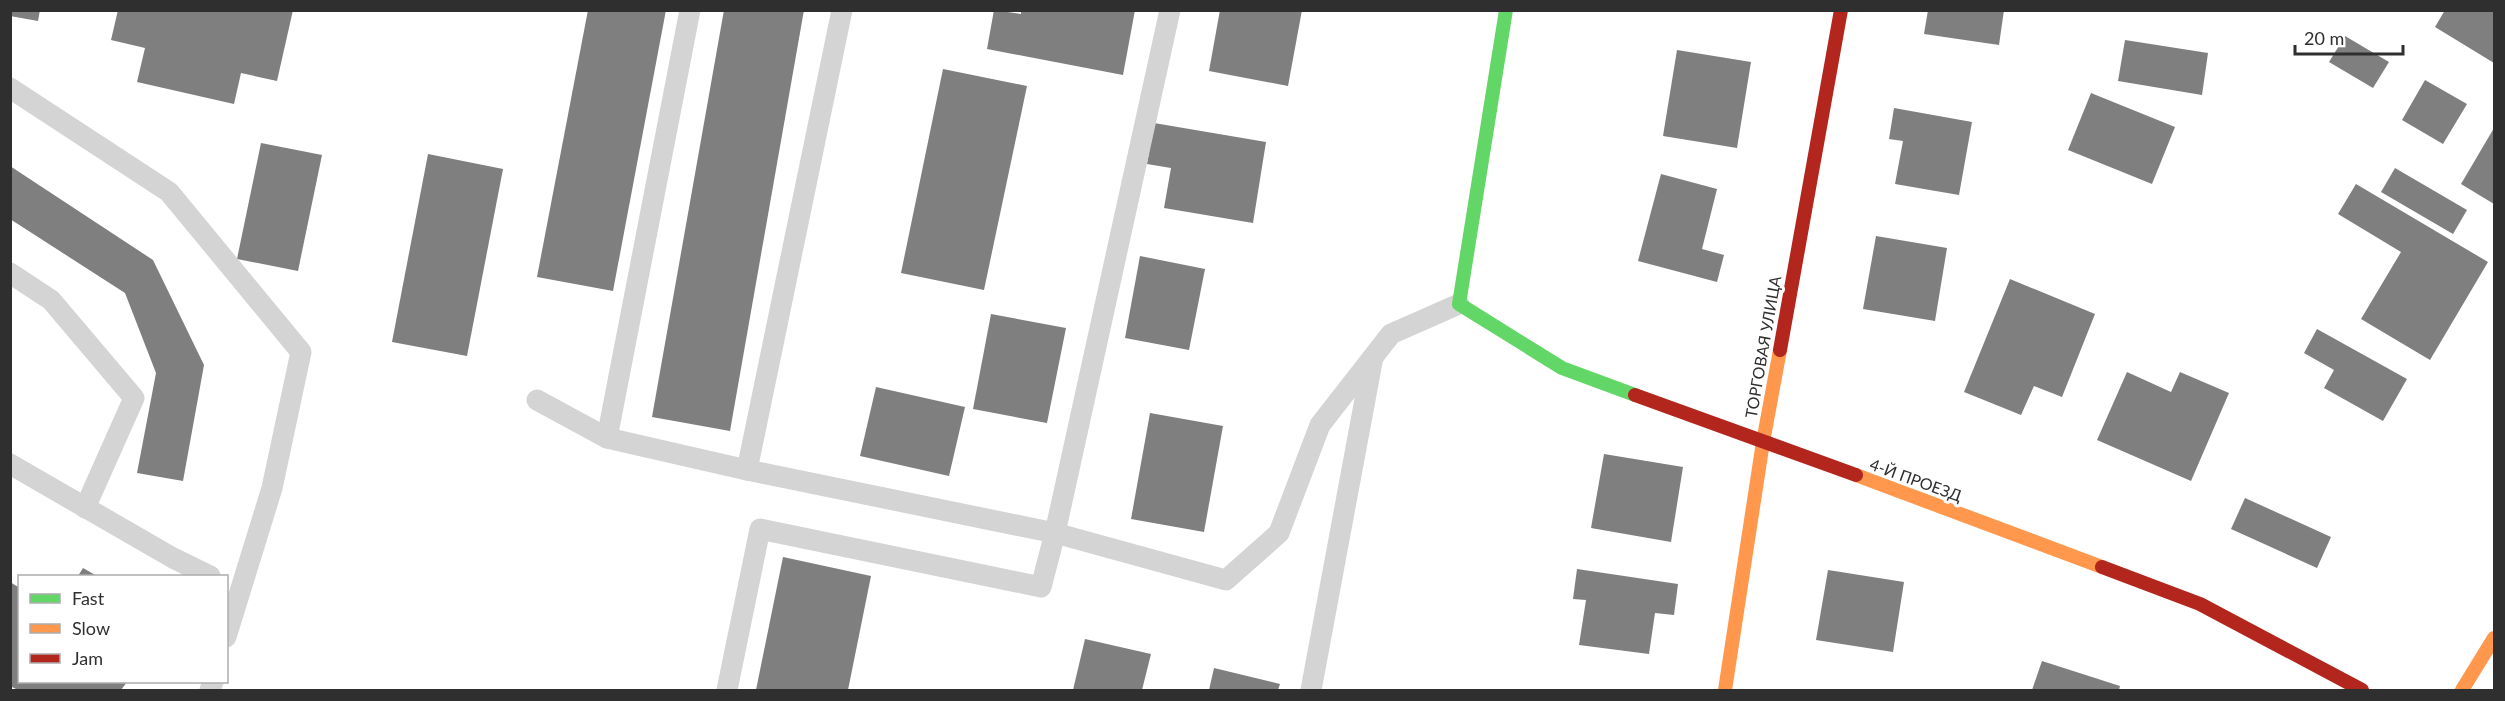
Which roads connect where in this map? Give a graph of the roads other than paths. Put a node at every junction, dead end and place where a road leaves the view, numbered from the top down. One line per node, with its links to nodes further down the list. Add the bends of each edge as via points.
1 (690, 10): 11 (lane)
2 (842, 10): 14 (lane)
3 (1170, 10): 16 (lane)
4 (1506, 10): 8 (street)
5 (1841, 10): 12 (street, ТОРГОВАЯ УЛИЦА)
6 (10, 88): 18 (lane, via 169,192 301,352 272,488)
7 (10, 273): 15 (lane, via 51,300 134,398)
8 (1459, 304): 9 (lane, via 1391,334); 12 (street, 4-Й ПРОЕЗД, via 1562,368)
9 (1373, 358): 16 (lane, via 1320,425 1279,533 1226,580); 22 (lane)
10 (537, 400): 11 (lane)
11 (607, 438): 14 (lane)
12 (1763, 442): 23 (street, ТОРГОВАЯ УЛИЦА); 24 (street, 4-Й ПРОЕЗД, via 2200,604)
13 (10, 464): 15 (lane)
14 (747, 470): 16 (lane)
15 (85, 508): 17 (lane)
16 (1055, 533): 21 (lane, via 1041,587 760,530)
17 (208, 575)
18 (234, 588): 19 (lane)
19 (228, 625)
20 (2494, 638): 25 (street)
21 (727, 690)
22 (1311, 690)
23 (1725, 690)
24 (2362, 690)
25 (2462, 690)

